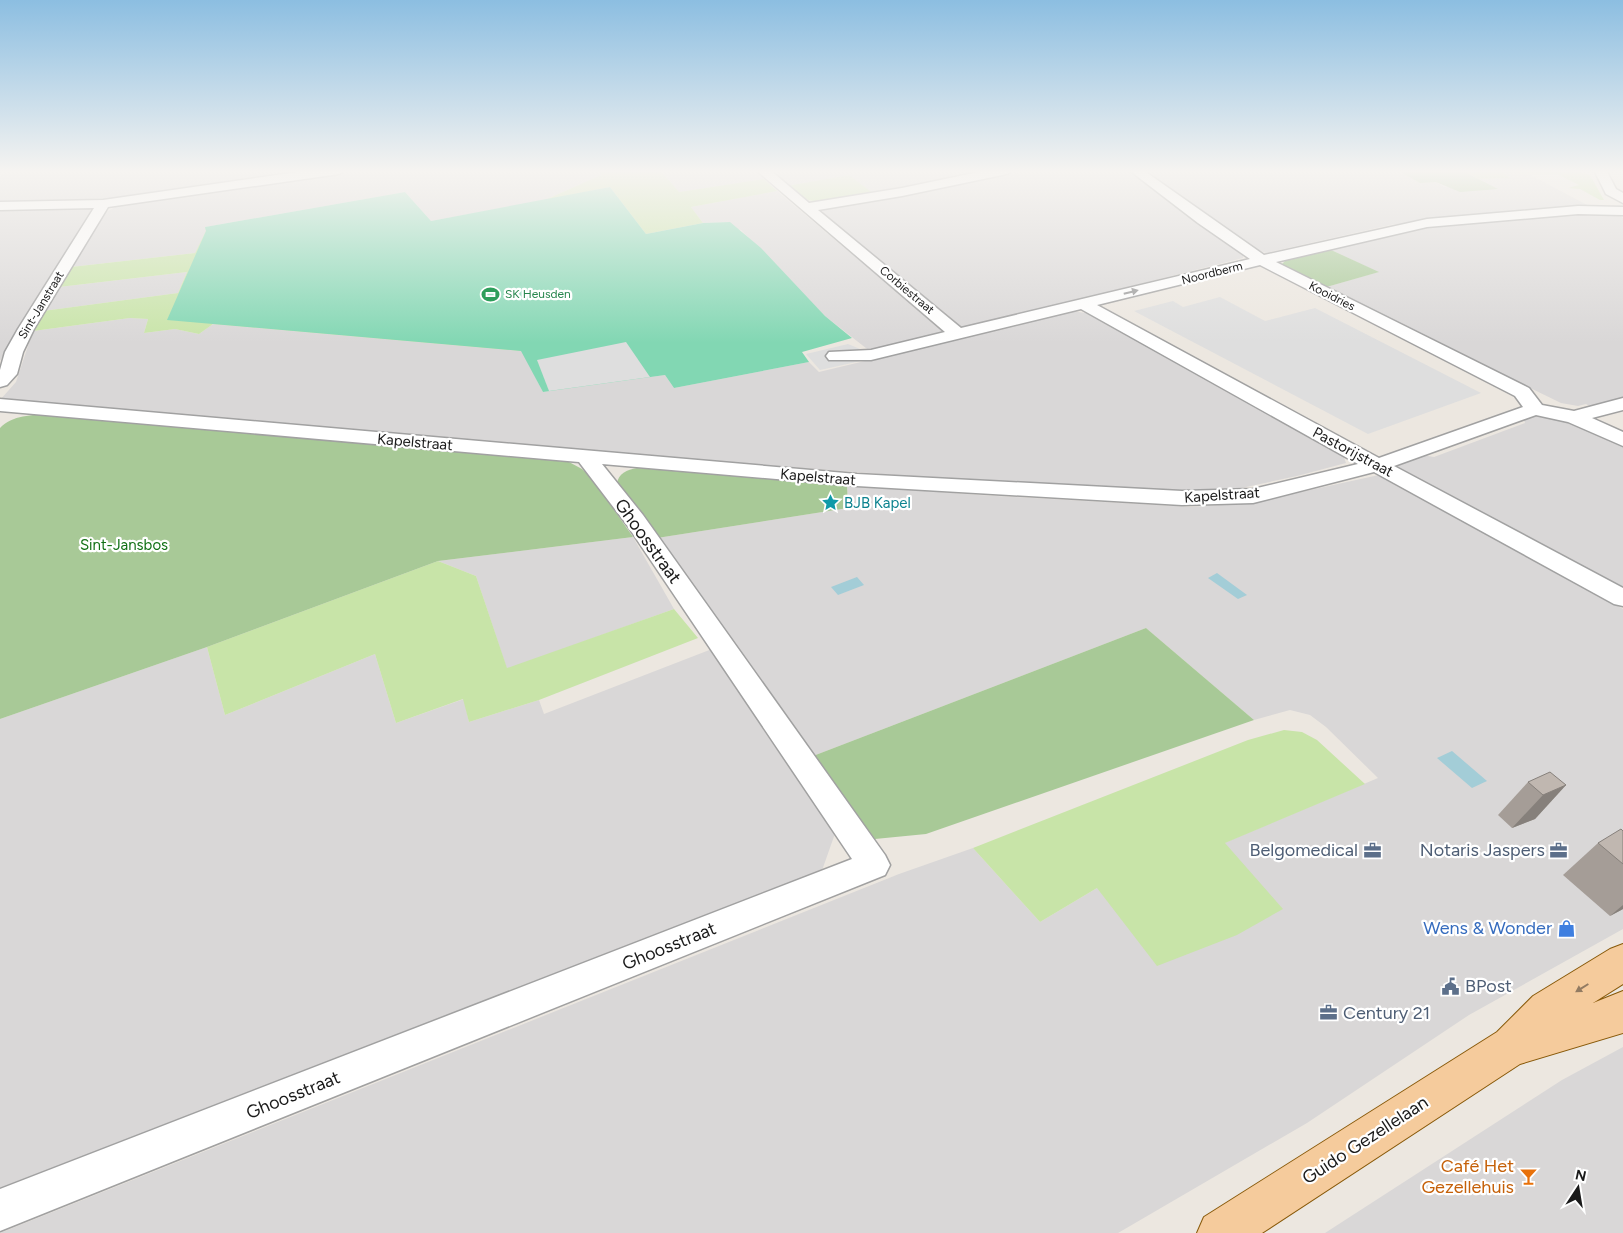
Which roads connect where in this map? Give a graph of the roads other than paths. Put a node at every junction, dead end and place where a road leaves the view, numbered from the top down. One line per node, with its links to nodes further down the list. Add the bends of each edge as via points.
1 (88, 228): 9 (street, Sint-Janstraat, via 26,329 14,352 8,374)
2 (832, 228): 7 (street, Corbiestraat)
3 (1214, 228): 5 (street, Kooidries)
4 (1405, 228): 5 (street, Noordberm)
5 (1263, 261): 6 (street, Noordberm, one-way to 5); 12 (street, Kooidries, via 1522,392)
6 (1084, 304): 7 (street, Noordberm); 16 (street, Pastorijstraat)
7 (959, 335): 8 (street, Noordberm, via 871,355)
8 (835, 356)
9 (0, 382)
10 (1623, 404): 13 (street, Kapelstraat)
11 (0, 405): 15 (street, Kapelstraat)
12 (1535, 409): 13 (street, Kapelstraat); 16 (street, Kapelstraat)
13 (1574, 416): 14 (street)
14 (1623, 440)
15 (586, 457): 16 (street, Kapelstraat, via 857,480 1182,498 1254,496); 21 (street, Ghoosstraat, via 635,520 874,865)
16 (1378, 465): 17 (street, Pastorijstraat)
17 (1623, 598)
18 (1623, 962): 20 (main road, Guido Gezellelaan, one-way to 20, via 1547,1010)
19 (1623, 1011): 20 (main road, Guido Gezellelaan, via 1612,1018)
20 (1511, 1046): 22 (main road, Guido Gezellelaan)
21 (0, 1210)
22 (1220, 1233)

